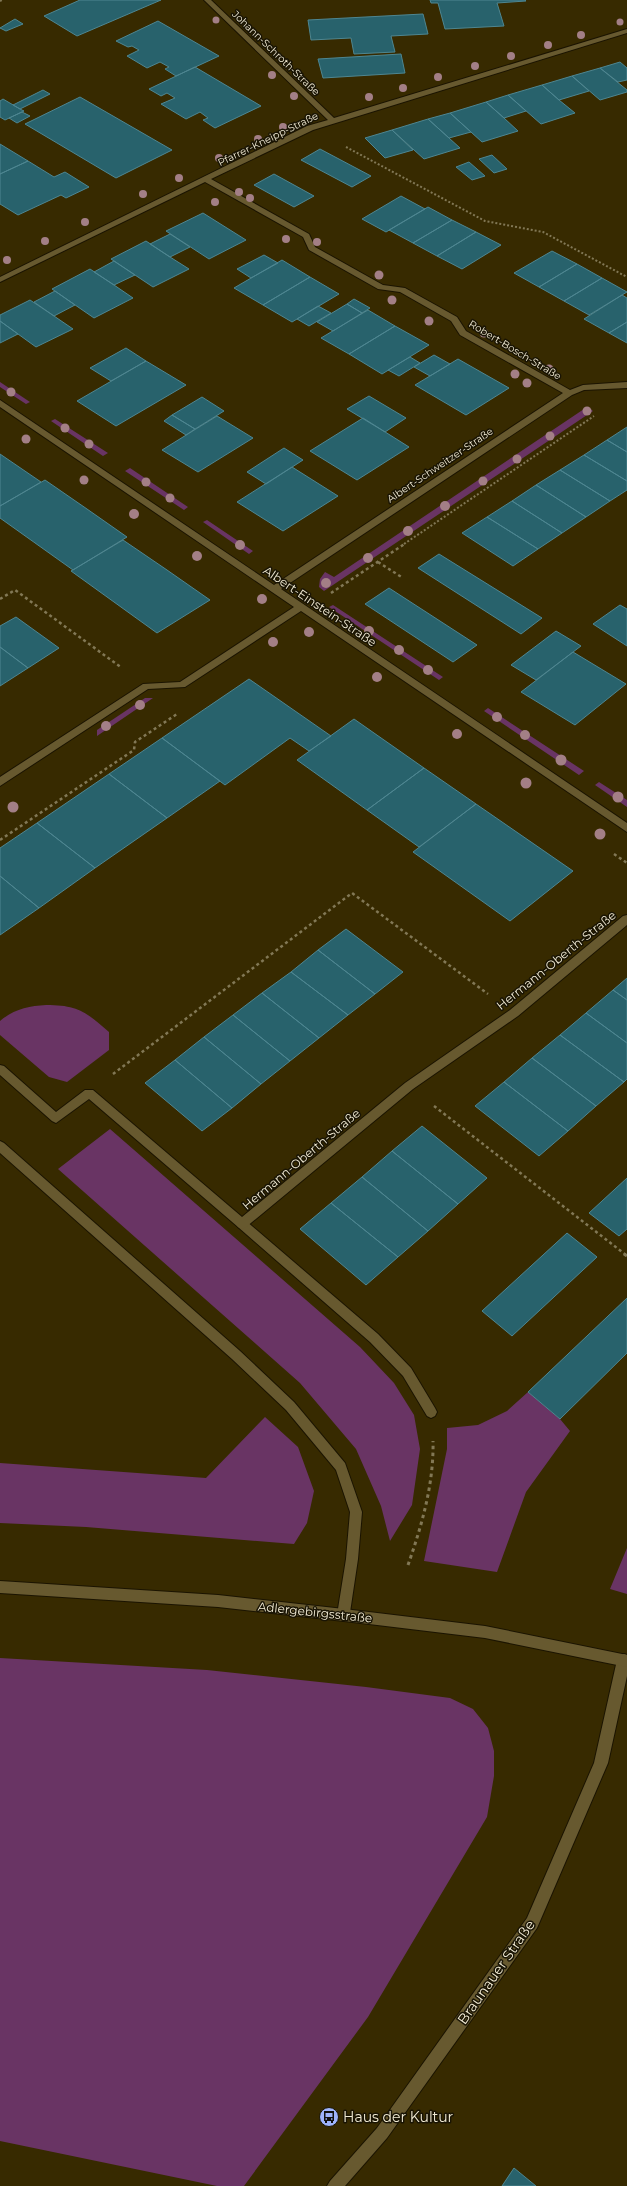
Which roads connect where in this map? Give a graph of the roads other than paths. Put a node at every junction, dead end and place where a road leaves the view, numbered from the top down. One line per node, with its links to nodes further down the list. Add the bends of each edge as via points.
1 (207, 0): 3 (street, Johann-Schroth-Straße)
2 (627, 31): 3 (street, Pfarrer-Kneipp-Straße)
3 (332, 120): 4 (street, Pfarrer-Kneipp-Straße, via 310,128)
4 (207, 180): 5 (street, Pfarrer-Kneipp-Straße); 7 (street, Robert-Bosch-Straße, via 306,236 312,248 381,287 402,290 454,319 463,333)
5 (0, 280)
6 (627, 385): 7 (street, Albert-Schweitzer-Straße, via 590,387)
7 (568, 393): 9 (street, Albert-Schweitzer-Straße)
8 (0, 403): 9 (street, Albert-Einstein-Straße)
9 (274, 589): 10 (street, Albert-Einstein-Straße)
10 (304, 609): 11 (street, via 182,686 146,686); 12 (street, Albert-Einstein-Straße)
11 (0, 782)
12 (627, 828)
13 (627, 919): 16 (street, Hermann-Oberth-Straße, via 514,1013 409,1086)
14 (0, 1069): 16 (street, Hermann-Oberth-Straße, via 56,1118 89,1093)
15 (0, 1146): 19 (street, via 236,1354 290,1406 341,1467 356,1512)
16 (242, 1224): 17 (street, via 391,1355 408,1372)
17 (431, 1412)
18 (0, 1587): 19 (street, Adlergebirgsstraße, via 218,1601)
19 (344, 1615): 20 (street, Adlergebirgsstraße, via 486,1632)
20 (625, 1661): 21 (street, Braunauer Straße, via 601,1763 532,1923 382,2133)
21 (335, 2186)

